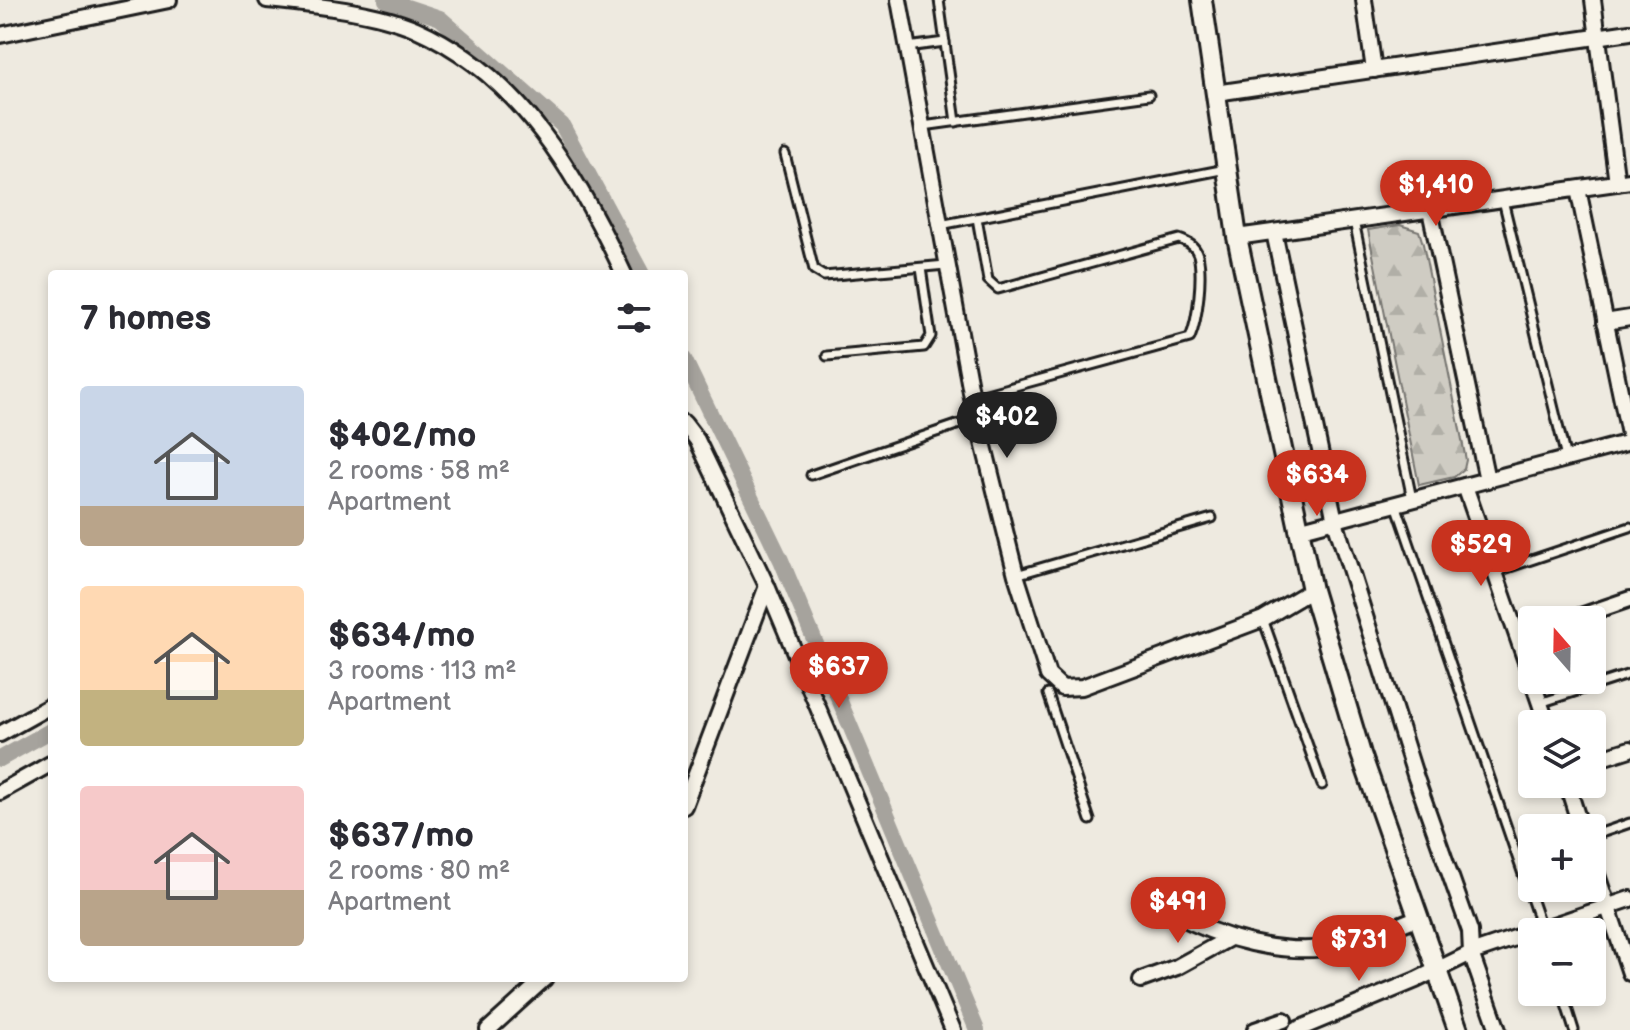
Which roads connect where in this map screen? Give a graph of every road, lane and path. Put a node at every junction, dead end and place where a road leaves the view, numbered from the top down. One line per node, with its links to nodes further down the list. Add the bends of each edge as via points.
1 (169, 0): 9 (street)
2 (267, 0): 31 (street, via 310,4 415,28 467,58 524,111 561,155)
3 (899, 0): 12 (street)
4 (939, 0): 11 (lane)
5 (1202, 0): 14 (street)
6 (1365, 0): 13 (street)
7 (1593, 0): 10 (street)
8 (1630, 32): 10 (street)
9 (0, 35)
10 (1598, 37): 13 (street); 20 (street)
11 (945, 42): 12 (lane); 16 (lane)
12 (907, 47): 17 (street)
13 (1374, 70): 14 (street)
14 (1216, 93): 19 (street)
15 (1149, 95): 16 (lane)
16 (956, 122): 17 (lane)
17 (921, 127): 26 (street)
18 (785, 154): 30 (lane, via 814,270 824,276)
19 (1228, 169): 24 (lane); 28 (street)
20 (1623, 182): 21 (street)
21 (1578, 189): 22 (street); 33 (street)
22 (1503, 200): 23 (street); 39 (lane)
23 (1430, 210): 25 (street); 41 (street)
24 (977, 218): 26 (lane); 35 (lane, via 988,280 998,289 1179,239 1191,243 1198,254 1197,321 1190,338)
25 (1354, 221): 27 (street); 43 (lane)
26 (938, 225): 29 (street)
27 (1274, 232): 28 (street); 46 (street)
28 (1237, 237): 48 (street)
29 (946, 265): 30 (lane); 35 (street)
30 (921, 268): 34 (lane, via 931,336 924,347)
31 (622, 270)
32 (1630, 318): 33 (street)
33 (1605, 322): 38 (street)
34 (827, 356)
35 (972, 398): 36 (street)
36 (977, 418): 40 (lane); 50 (street)
37 (688, 428): 51 (street)
38 (1630, 440): 39 (street)
39 (1566, 459): 41 (street)
40 (811, 475)
41 (1487, 480): 42 (street)
42 (1465, 486): 43 (street); 49 (street)
43 (1412, 499): 44 (street)
44 (1396, 504): 46 (street); 78 (lane)
45 (1212, 518): 50 (lane)
46 (1335, 521): 48 (street); 82 (street, via 1470,931)
47 (1630, 527): 49 (lane)
48 (1298, 530): 52 (street)
49 (1495, 572): 56 (street)
50 (1016, 575): 55 (street, via 1048,675 1062,688 1082,687)
51 (767, 586): 69 (street); 90 (street)
52 (1312, 590): 55 (street); 77 (street)
53 (1630, 599): 54 (street)
54 (1606, 607)
55 (1263, 619): 67 (lane)
56 (1518, 620)
57 (1630, 674): 60 (lane)
58 (1048, 694): 70 (lane)
59 (1537, 694): 60 (street)
60 (1540, 703): 62 (street)
61 (48, 707): 63 (street)
62 (1542, 710)
63 (0, 734)
64 (1630, 749): 65 (street)
65 (1606, 757)
66 (48, 765): 68 (street)
67 (1322, 785)
68 (0, 792)
69 (688, 795)
70 (1090, 820)
71 (1630, 823): 72 (lane)
72 (1606, 831)
73 (1630, 899): 75 (street)
74 (1606, 901): 75 (street)
75 (1608, 907): 79 (street); 84 (street)
76 (1171, 912): 81 (street)
77 (1417, 918): 81 (street, via 1340,946 1290,947); 83 (street)
78 (1538, 918)
79 (1576, 918)
80 (1518, 938): 82 (street)
81 (1228, 939): 85 (street)
82 (1471, 953): 83 (street); 93 (street)
83 (1436, 971): 88 (street); 92 (street)
84 (1630, 973)
85 (1141, 980)
86 (541, 982): 89 (street)
87 (1566, 1006): 94 (lane)
88 (1290, 1025): 91 (street)
89 (488, 1030)
90 (953, 1030)
91 (1255, 1030)
92 (1458, 1030)
93 (1498, 1030)
94 (1574, 1030)

